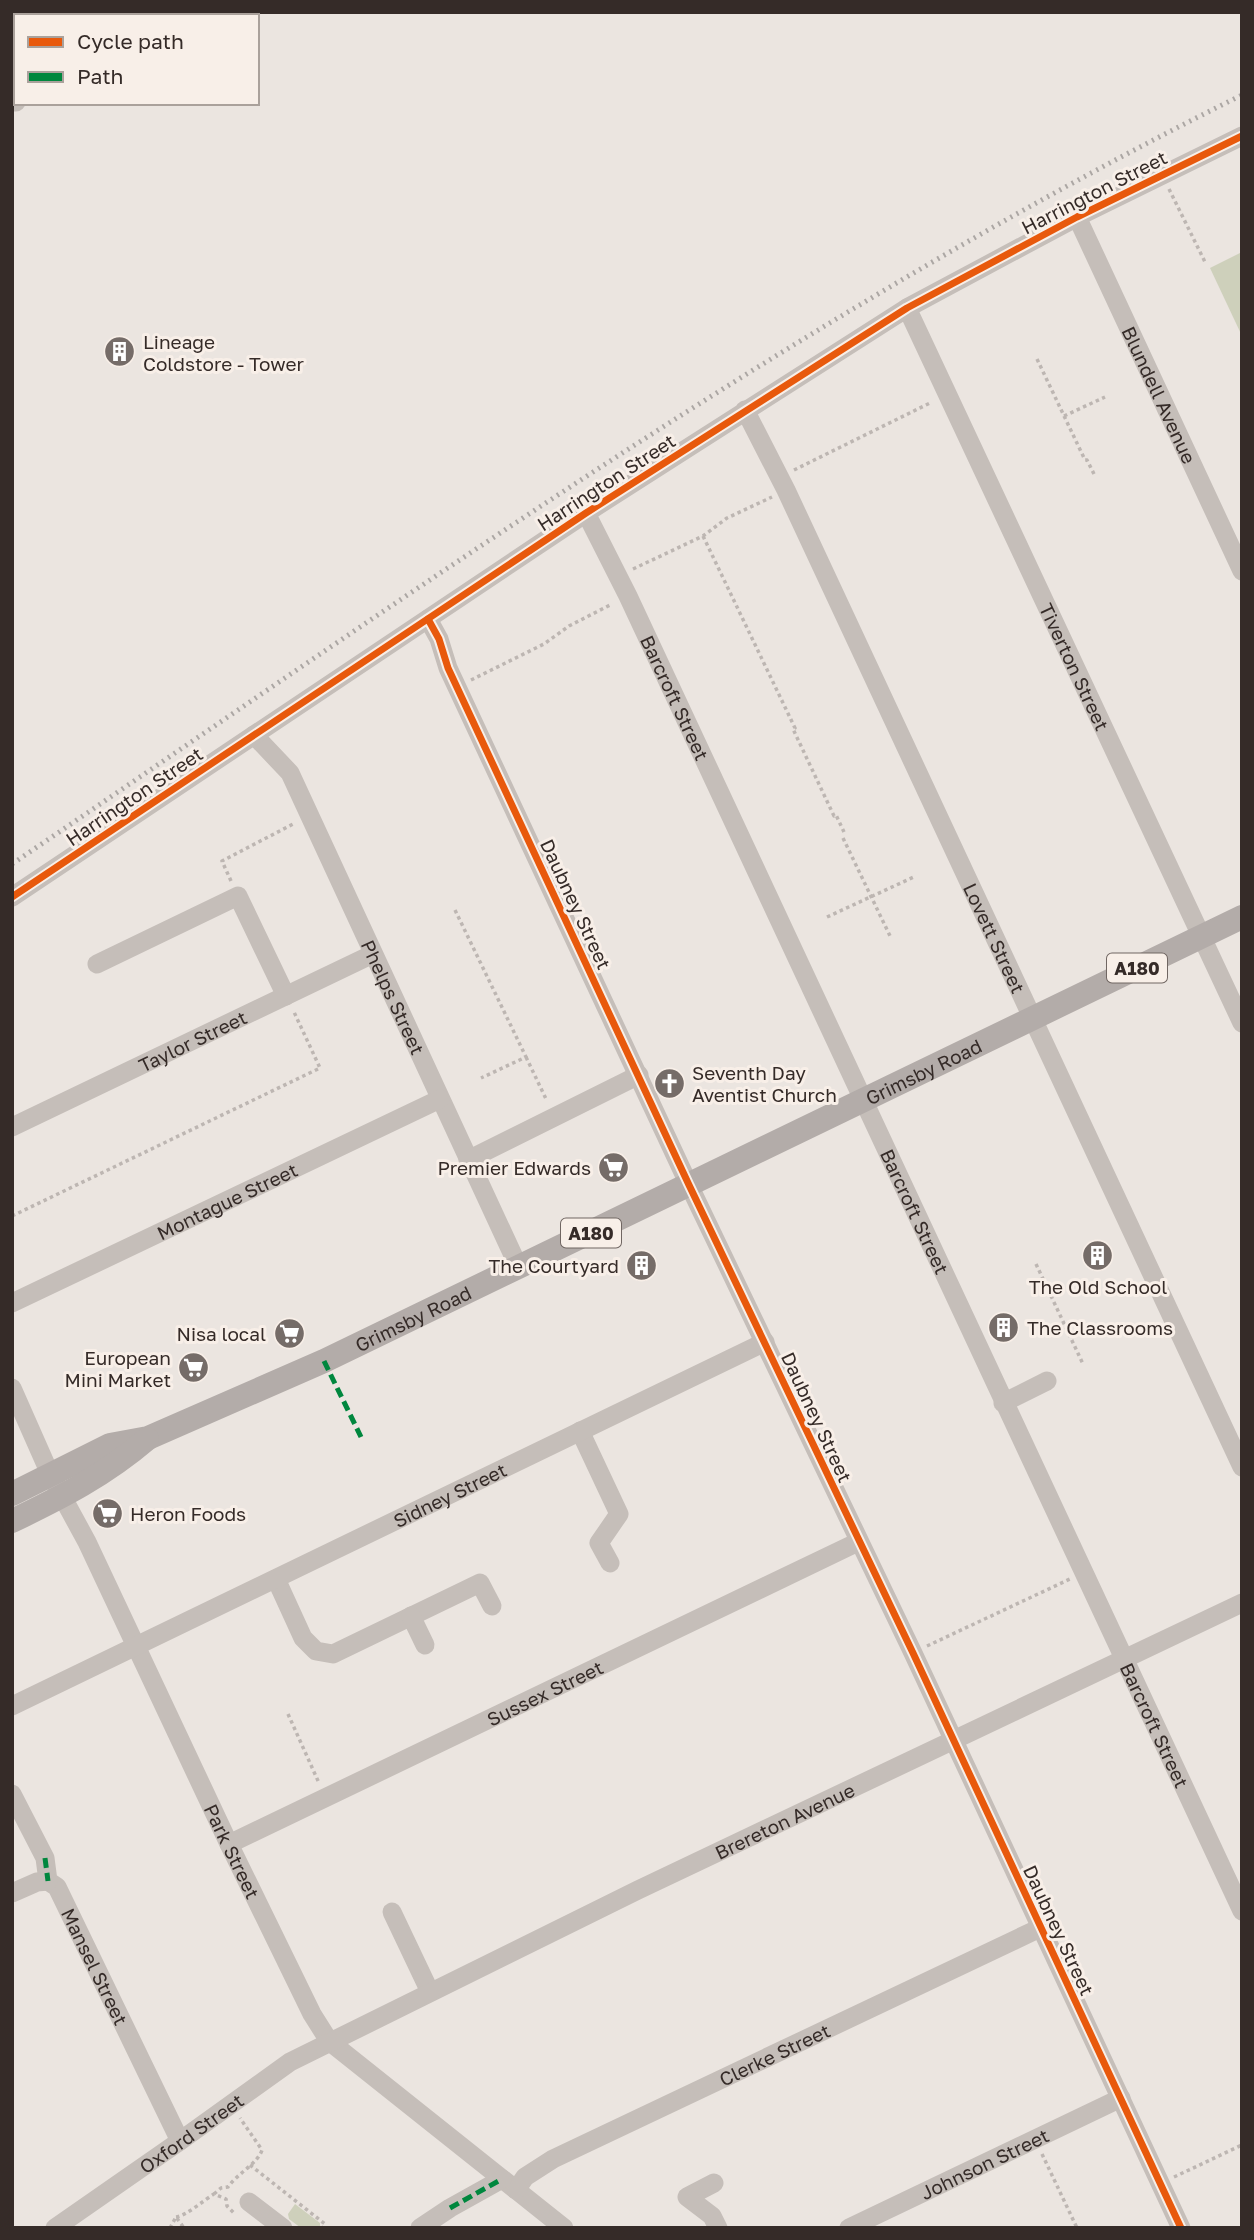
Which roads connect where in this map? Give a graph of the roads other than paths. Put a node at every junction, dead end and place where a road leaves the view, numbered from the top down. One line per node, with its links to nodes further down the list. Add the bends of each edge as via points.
1 (1242, 136): 2 (street, Harrington Street)
2 (1077, 217): 3 (street, Harrington Street); 6 (street, Blundell Avenue)
3 (907, 308): 4 (street, Harrington Street); 11 (street, Tiverton Street)
4 (745, 410): 5 (street, Harrington Street); 15 (street, Lovett Street)
5 (586, 513): 7 (street, Harrington Street); 19 (street, Barcroft Street)
6 (1242, 571)
7 (428, 619): 8 (street, Harrington Street); 17 (street, Daubney Street)
8 (254, 735): 9 (street, Harrington Street); 12 (street, Phelps Street, via 290,773)
9 (12, 897)
10 (1242, 917): 11 (main road, Grimsby Road / A180)
11 (1201, 936): 15 (main road, Grimsby Road / A180); 16 (street, Tiverton Street)
12 (373, 954): 14 (street, Taylor Street); 18 (street, Phelps Street)
13 (97, 964): 14 (street, via 238,896)
14 (286, 996): 20 (street, Taylor Street)
15 (1032, 1020): 19 (main road, Grimsby Road / A180); 31 (street, Lovett Street)
16 (1242, 1023)
17 (639, 1076): 21 (street); 22 (street, Daubney Street)
18 (440, 1099): 21 (street, Phelps Street); 24 (street, Montague Street)
19 (864, 1100): 22 (main road, Grimsby Road / A180); 28 (street, Barcroft Street)
20 (12, 1127)
21 (468, 1160): 23 (street, Phelps Street)
22 (689, 1185): 23 (main road, Grimsby Road / A180); 25 (street, Daubney Street)
23 (519, 1268): 30 (main road, Grimsby Road / A180)
24 (12, 1303)
25 (765, 1342): 29 (street, Sidney Street); 36 (street, Daubney Street)
26 (1047, 1381): 28 (street)
27 (12, 1388): 32 (street, Park Street)
28 (1003, 1403): 44 (street, Barcroft Street)
29 (580, 1431): 37 (street, via 619,1514 600,1542); 38 (street, Sidney Street)
30 (148, 1438): 32 (main road, A180, via 110,1445); 34 (main road, A180, via 119,1463)
31 (1242, 1467)
32 (50, 1474): 33 (main road, A180); 34 (street, Park Street)
33 (12, 1494)
34 (62, 1497): 35 (main road, A180); 43 (street, Park Street)
35 (12, 1521)
36 (858, 1542): 46 (street, Daubney Street); 48 (street, Sussex Street)
37 (610, 1563)
38 (276, 1579): 41 (street, via 303,1638 316,1651 333,1654); 43 (street, Sidney Street)
39 (1242, 1603): 44 (street, Brereton Avenue)
40 (492, 1606): 41 (street, via 480,1583)
41 (411, 1616): 42 (street)
42 (425, 1645)
43 (136, 1646): 45 (street, Sidney Street); 48 (street, Park Street)
44 (1124, 1658): 46 (street, Brereton Avenue); 51 (street, Barcroft Street)
45 (12, 1706)
46 (953, 1741): 53 (street, Daubney Street); 54 (street, Brereton Avenue)
47 (12, 1794): 49 (street, Mansel Street, via 44,1858)
48 (229, 1844): 55 (street, Park Street)
49 (48, 1881): 50 (street); 57 (street, Mansel Street, via 57,1887)
50 (12, 1893)
51 (1242, 1911)
52 (392, 1912): 54 (street)
53 (1040, 1927): 56 (street, Daubney Street); 59 (street, Clerke Street, via 553,2159)
54 (430, 1992): 55 (street, Brereton Avenue)
55 (329, 2041): 57 (street, Oxford Street, via 290,2062); 59 (street, Park Street)
56 (1121, 2098): 66 (street, Johnson Street); 67 (street, Daubney Street)
57 (180, 2141): 62 (street, Oxford Street)
58 (714, 2183): 65 (street, via 687,2197 712,2216)
59 (509, 2185): 61 (street, Clerke Street, via 450,2208); 64 (street, Park Street)
60 (242, 2208): 63 (street)
61 (423, 2227)
62 (55, 2228)
63 (283, 2228)
64 (564, 2228)
65 (718, 2228)
66 (849, 2228)
67 (1181, 2228)

